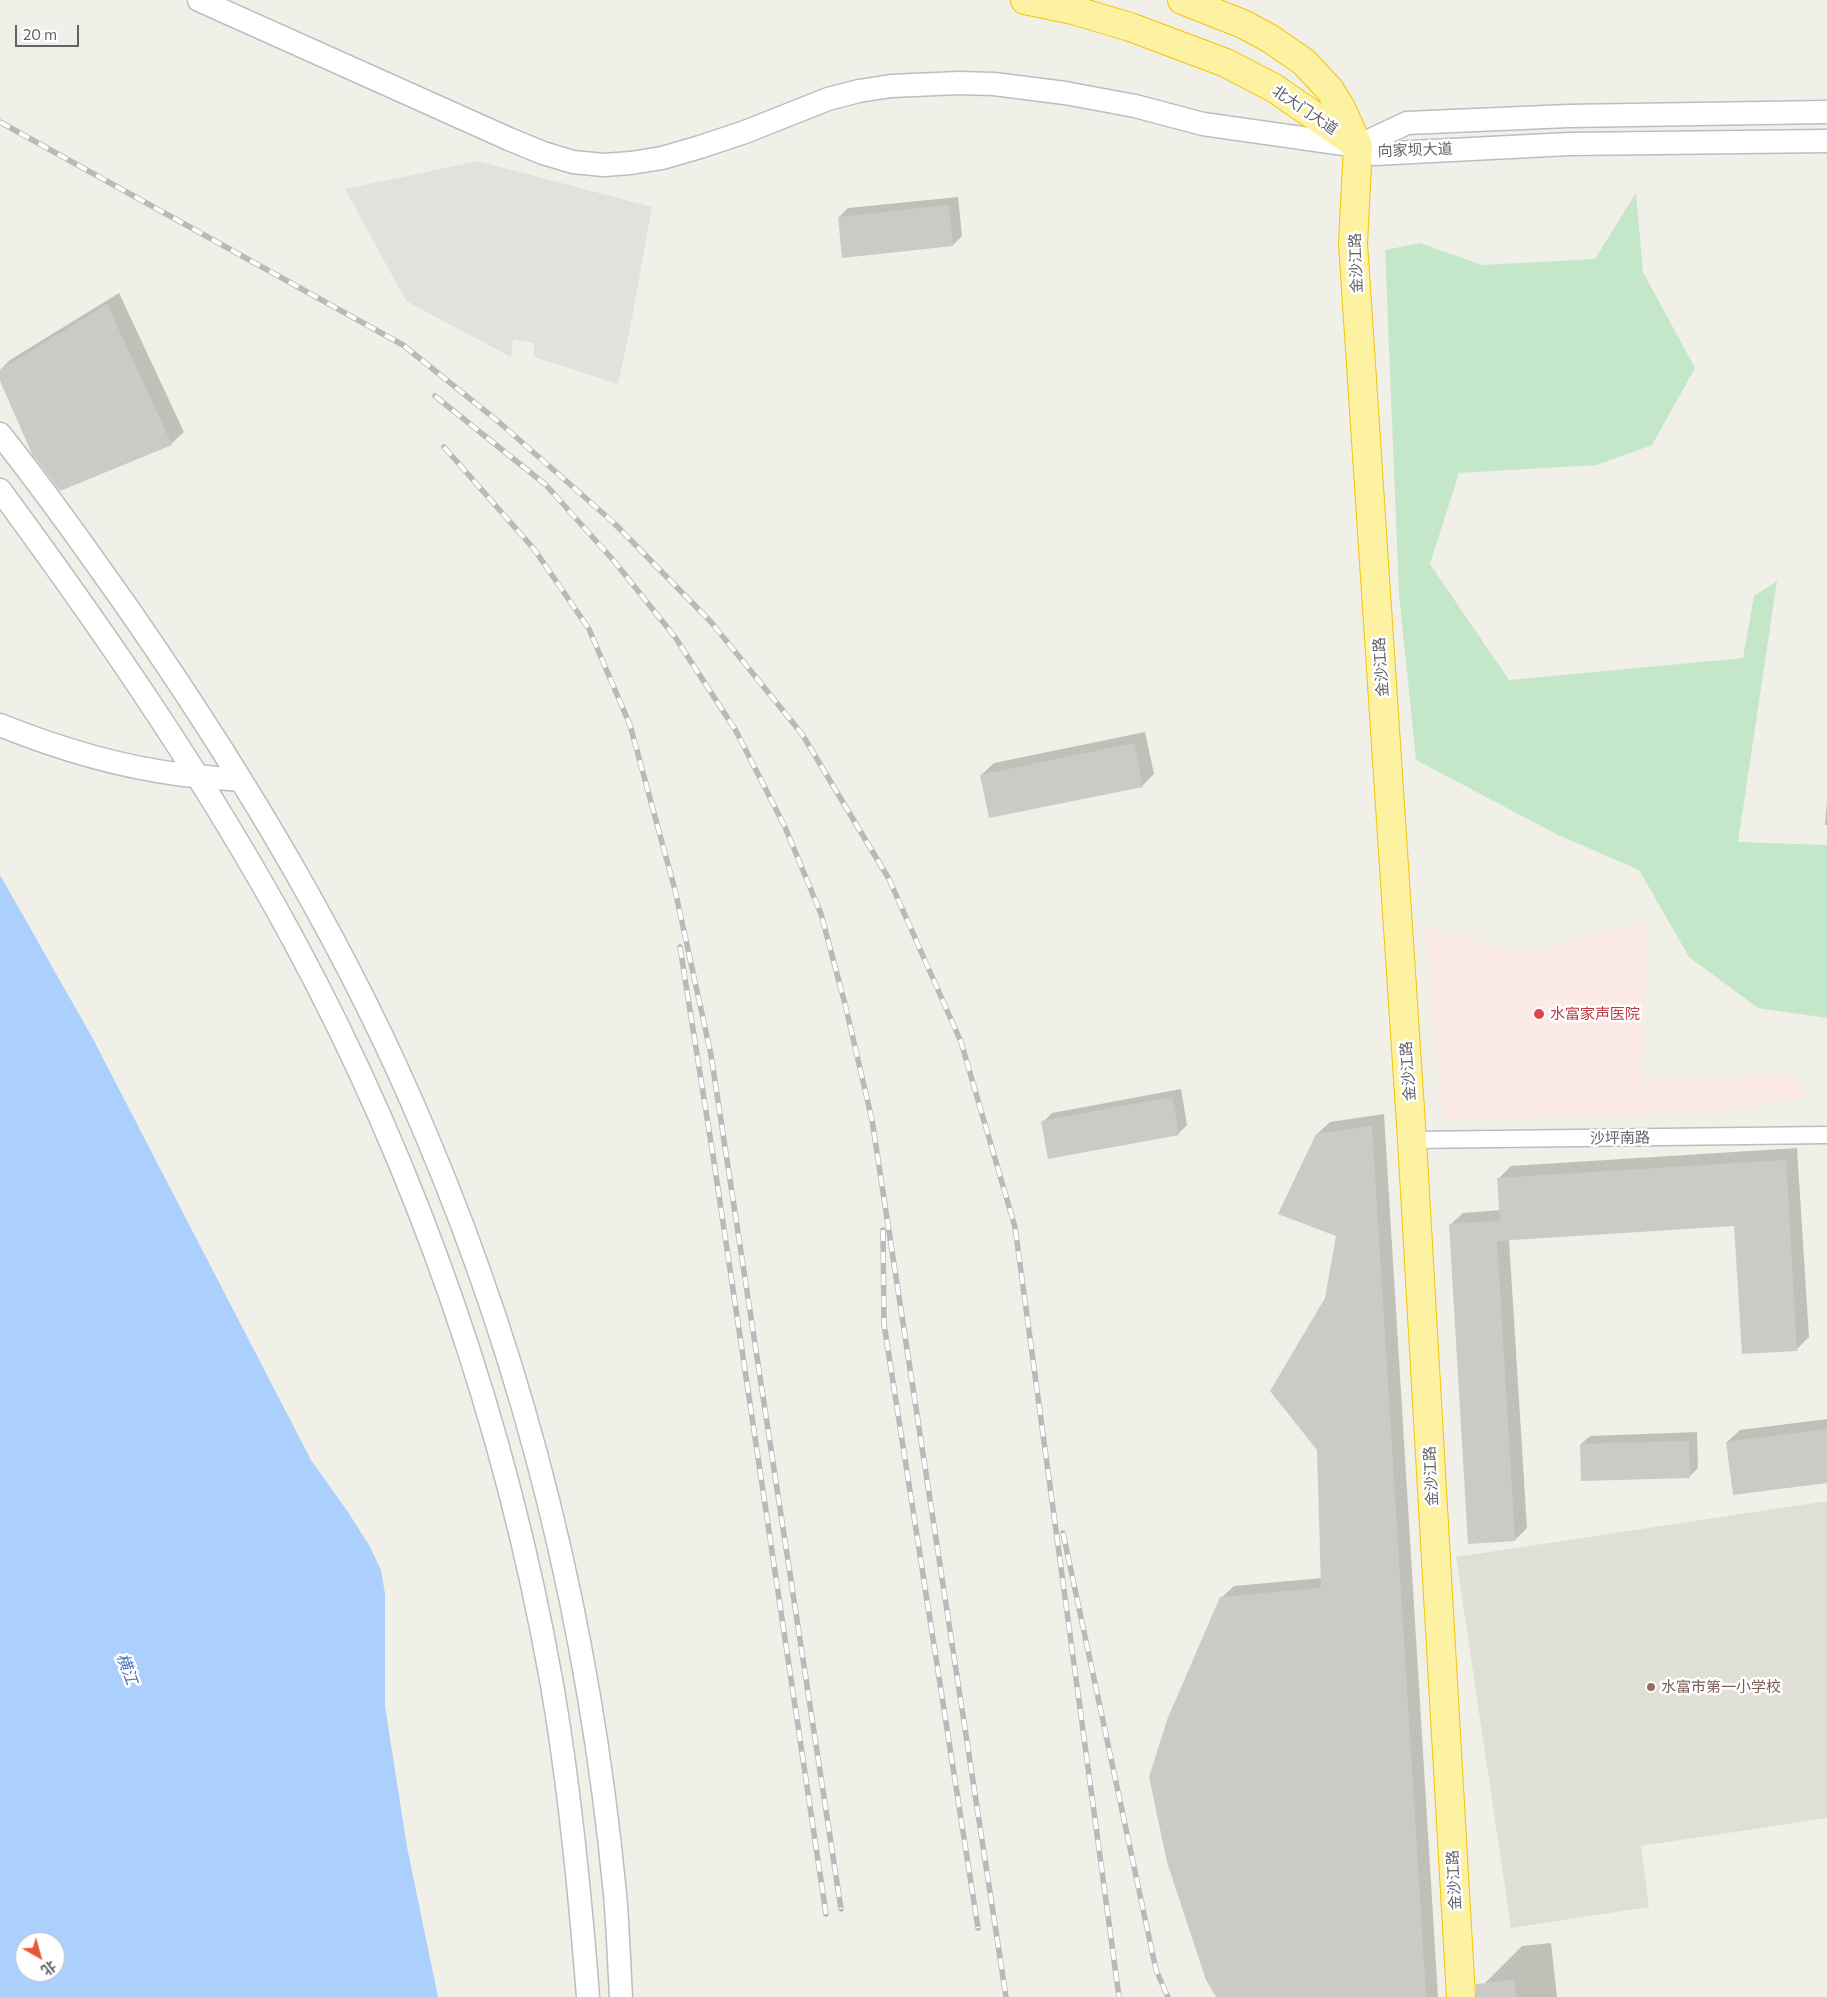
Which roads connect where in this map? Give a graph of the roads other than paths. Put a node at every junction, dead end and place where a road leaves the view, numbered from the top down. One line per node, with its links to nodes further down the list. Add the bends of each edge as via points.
1 (199, 0): 6 (main road, via 510,139 556,158 582,164 616,164 662,158 722,140 828,99 867,90 925,83 994,84 1047,90 1135,106 1203,124)
2 (1025, 0): 6 (highway, 北大门大道, via 1130,27 1226,63 1280,91)
3 (1182, 0): 6 (highway, 北大门大道, via 1243,24 1290,50 1324,82 1336,99)
4 (1827, 112): 6 (main road, 向家坝大道, via 1407,122)
5 (1827, 141): 6 (main road, 向家坝大道, via 1560,144 1374,154)
6 (1358, 146): 13 (highway, 金沙江路, via 1354,243)
7 (0, 434): 11 (main road, via 58,510 184,690)
8 (0, 490): 10 (main road, via 122,661)
9 (0, 726): 10 (main road, via 89,756)
10 (198, 776): 11 (main road); 14 (main road, via 294,940 362,1077 427,1229 476,1372 510,1489 552,1686 581,1901)
11 (241, 780): 15 (main road, via 325,923 398,1070 459,1216 517,1388 543,1480 586,1679 603,1786)
12 (1827, 1135): 13 (street, 沙坪南路)
13 (1412, 1140): 16 (highway, 金沙江路)
14 (588, 1997)
15 (621, 1997)
16 (1461, 1997)

